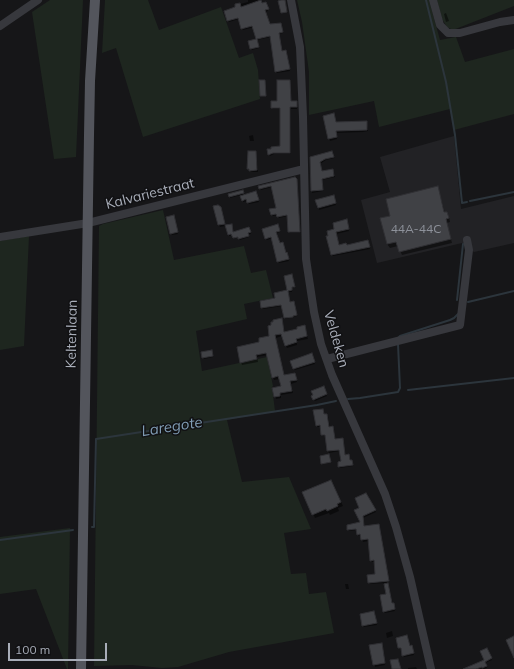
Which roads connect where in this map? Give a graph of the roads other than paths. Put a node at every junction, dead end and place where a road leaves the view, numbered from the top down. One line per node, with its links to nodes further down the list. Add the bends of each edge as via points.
1 (38, 0): 6 (street)
2 (95, 0): 8 (main road, Keltenlaan, via 90,81)
3 (291, 0): 7 (street, Veldeken, via 300,47)
4 (433, 0): 5 (street, via 440,25 448,33)
5 (514, 20)
6 (0, 26)
7 (304, 169): 8 (street, Kalvariestraat); 11 (street, Veldeken, via 306,259 314,312)
8 (88, 223): 9 (street, Kalvariestraat); 12 (main road, Keltenlaan)
9 (0, 237)
10 (467, 240): 11 (street, via 469,250 460,325)
11 (327, 360): 13 (street, Veldeken, via 385,494 410,577)
12 (81, 669)
13 (431, 669)

